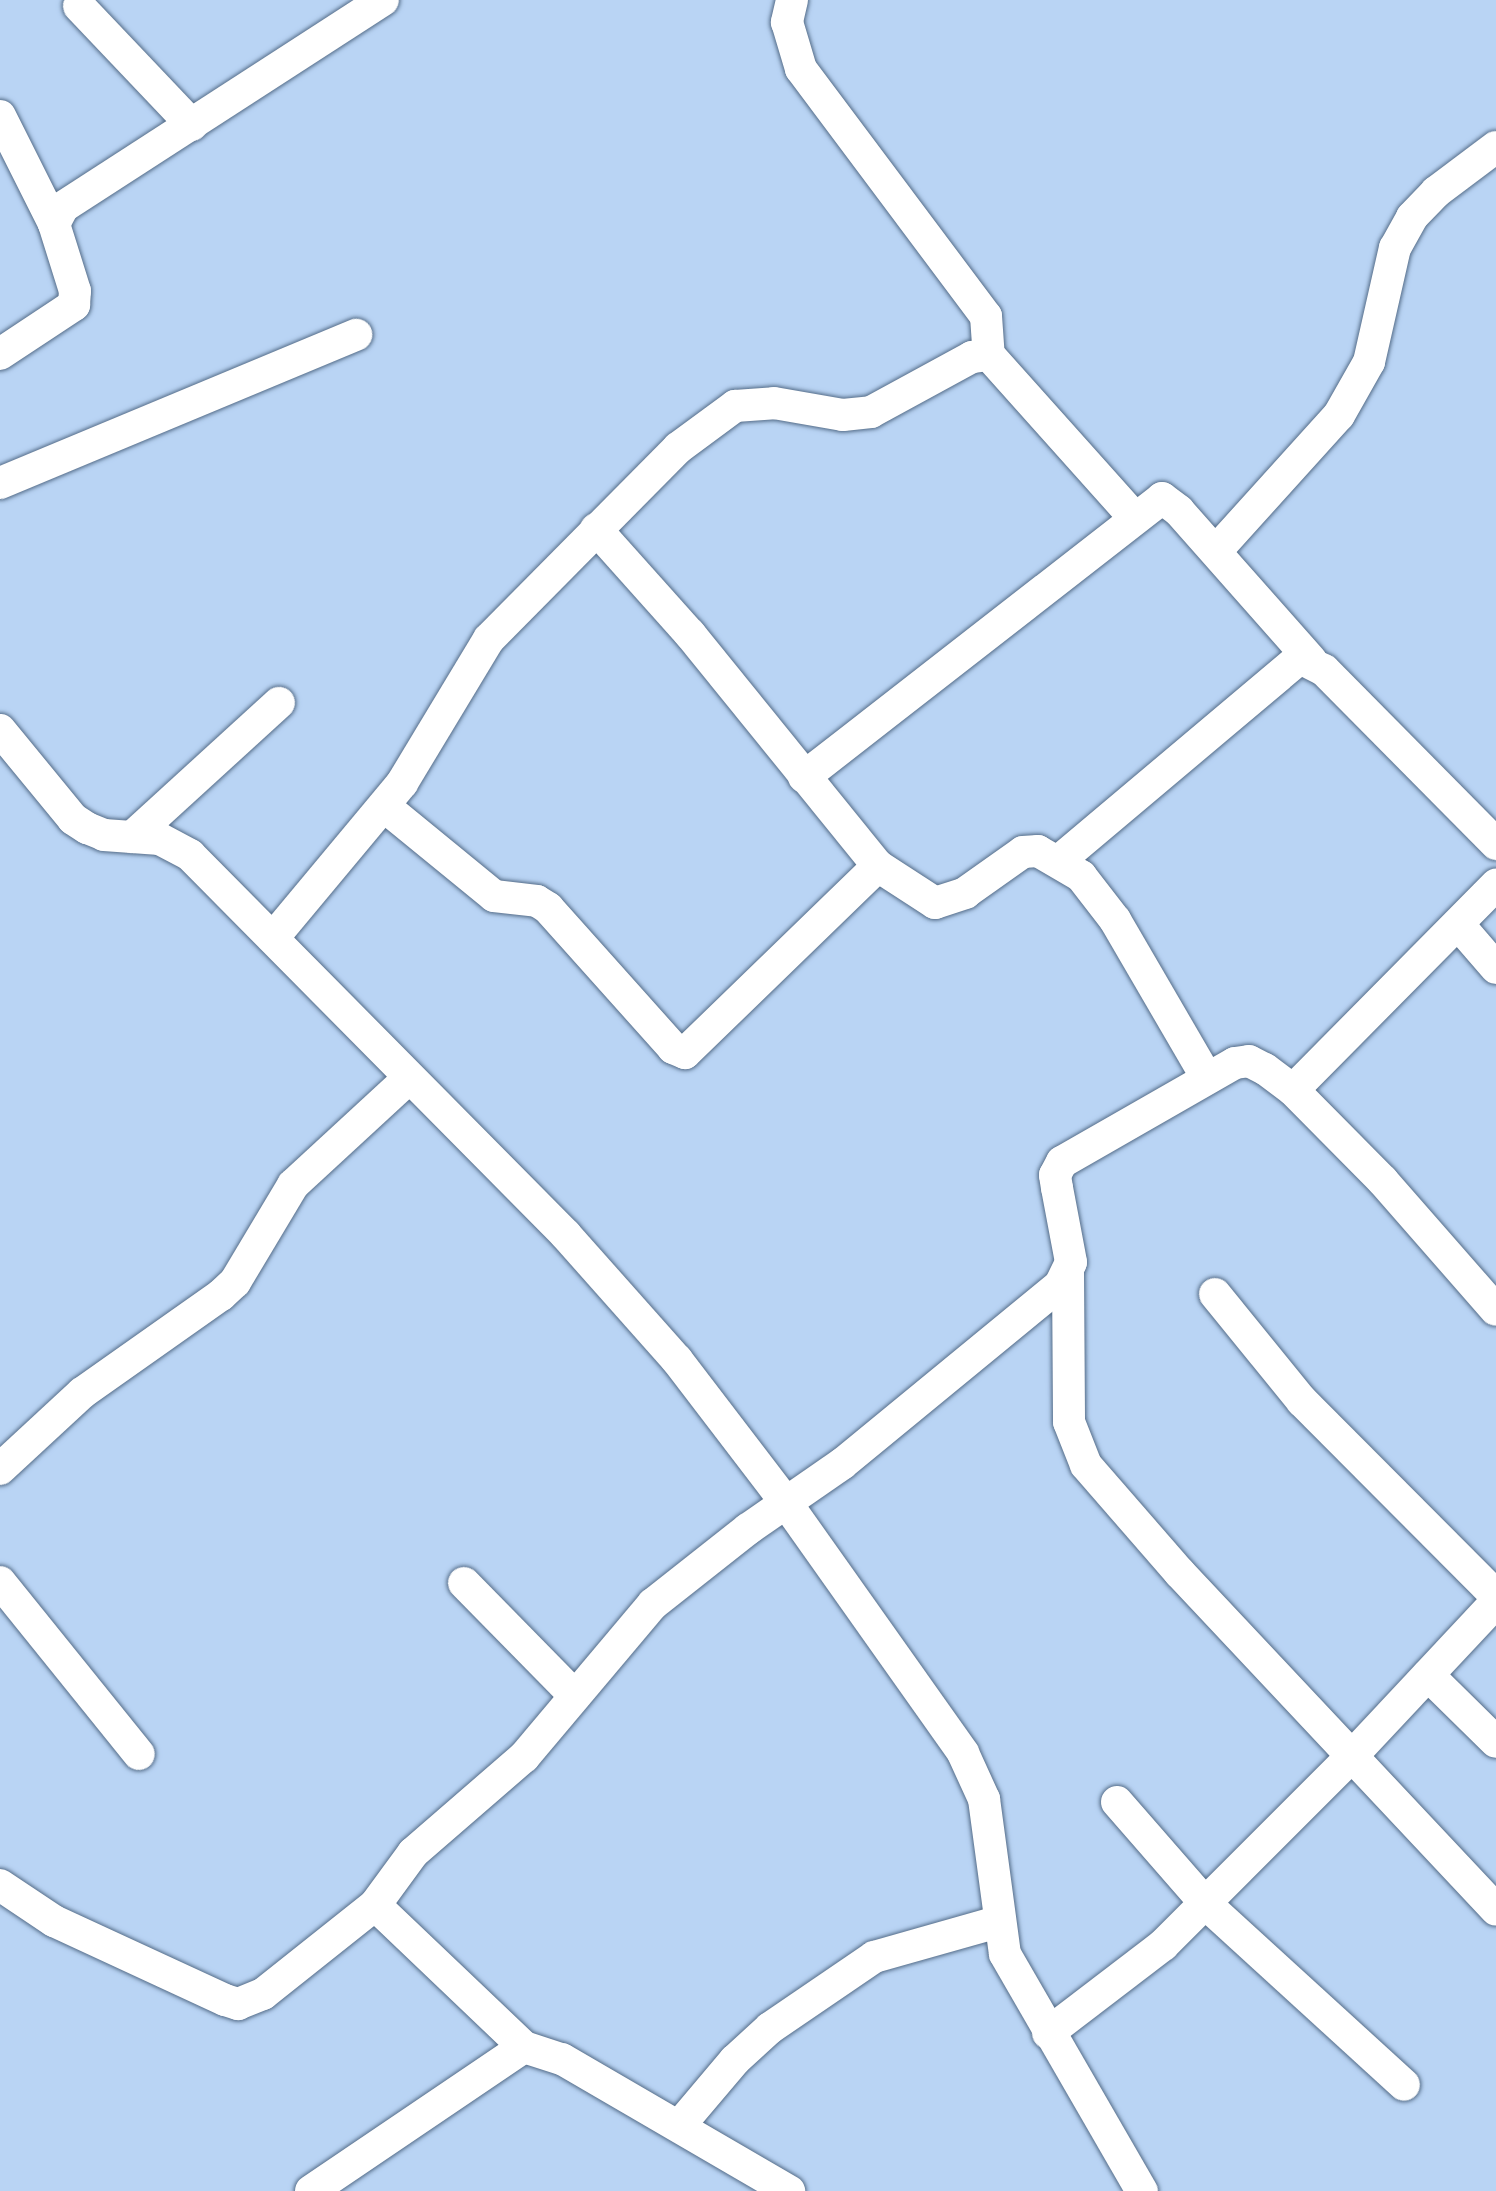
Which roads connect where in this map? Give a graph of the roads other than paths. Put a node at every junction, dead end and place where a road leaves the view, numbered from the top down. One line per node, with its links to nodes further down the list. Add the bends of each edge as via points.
1 (792, 0): 10 (street, via 787,22 801,69 986,316)
2 (377, 1): 5 (street)
3 (80, 6): 5 (street)
4 (0, 116): 7 (street)
5 (192, 124): 7 (street, via 63,207)
6 (1496, 146): 14 (street, via 1412,217 1395,248 1368,362 1339,416)
7 (54, 224): 9 (street, via 74,305)
8 (356, 334): 11 (street)
9 (0, 354)
10 (989, 355): 12 (street); 13 (street, via 972,357 871,412 735,406 678,448)
11 (0, 483)
12 (1134, 516): 14 (street, via 1162,498); 18 (street)
13 (596, 530): 18 (street); 19 (street, via 489,640 430,743)
14 (1216, 551): 15 (street)
15 (1312, 660): 21 (street); 22 (street, via 1285,667)
16 (279, 703): 20 (street)
17 (0, 730): 20 (street, via 73,819 104,835)
18 (804, 777): 23 (street)
19 (384, 806): 23 (street, via 494,896 548,908 673,1048 685,1052); 26 (street)
20 (132, 837): 26 (street, via 176,845)
21 (1496, 844)
22 (1060, 860): 23 (street, via 1023,852 948,902 924,898); 29 (street, via 1082,876 1115,920)
23 (878, 866)
24 (1496, 885): 25 (street)
25 (1458, 924): 27 (street); 30 (street)
26 (273, 938): 28 (street)
27 (1496, 968)
28 (408, 1078): 34 (street, via 294,1185 235,1282 82,1393); 35 (street, via 630,1303)
29 (1207, 1078): 30 (street, via 1249,1062); 31 (street, via 1062,1162 1056,1175 1071,1248)
30 (1293, 1090): 33 (street)
31 (1068, 1273): 35 (street); 43 (street, via 1069,1422 1086,1464)
32 (1215, 1294): 38 (street, via 1302,1401)
33 (1496, 1310)
34 (0, 1469)
35 (787, 1504): 40 (street, via 653,1604); 49 (street, via 976,1776)
36 (0, 1582): 42 (street)
37 (464, 1583): 40 (street)
38 (1496, 1599): 39 (street)
39 (1428, 1675): 41 (street); 43 (street)
40 (575, 1696): 47 (street, via 512,1769 413,1853)
41 (1496, 1742)
42 (139, 1754)
43 (1352, 1756): 46 (street); 48 (street)
44 (1117, 1802): 46 (street)
45 (0, 1885): 47 (street, via 54,1921 238,2004 272,1988)
46 (1206, 1904): 50 (street); 52 (street)
47 (375, 1905): 51 (street)
48 (1496, 1910)
49 (998, 1922): 50 (street, via 1014,1975); 53 (street, via 874,1957 770,2028)
50 (1048, 2033): 56 (street)
51 (524, 2046): 53 (street, via 562,2058); 54 (street)
52 (1404, 2085)
53 (680, 2125): 55 (street)
54 (312, 2191)
55 (789, 2191)
56 (1142, 2191)

